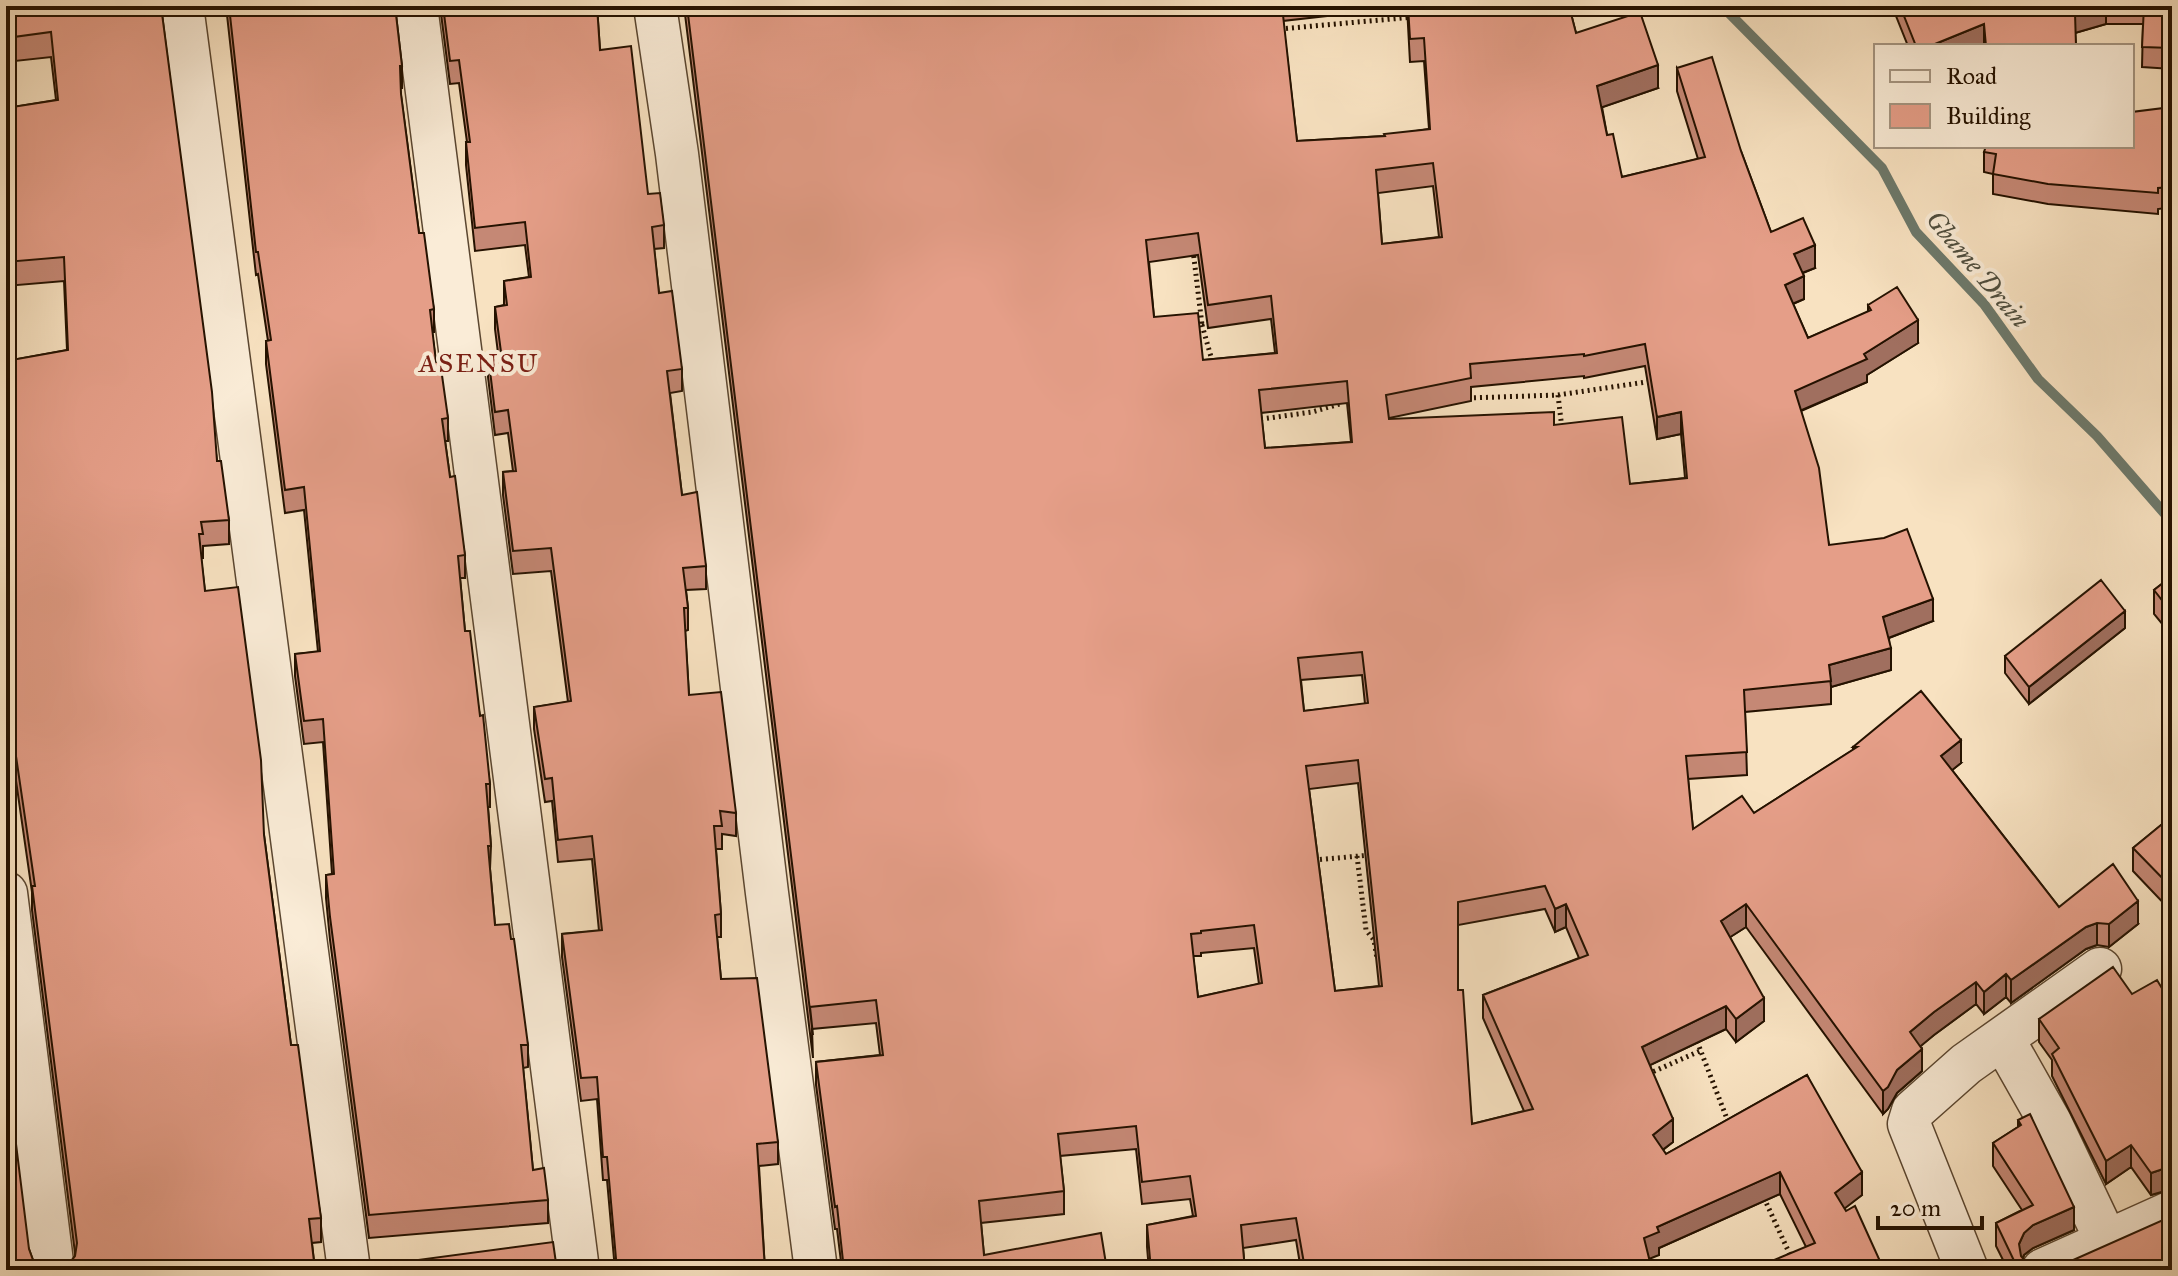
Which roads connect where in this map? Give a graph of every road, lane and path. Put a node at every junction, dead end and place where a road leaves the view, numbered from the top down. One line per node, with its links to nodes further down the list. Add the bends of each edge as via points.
1 (182, 6): 31 (street)
2 (416, 6): 32 (street)
3 (655, 6): 33 (street)
4 (1420, 16): 5 (path)
5 (1265, 30)
6 (1193, 246): 7 (path)
7 (1202, 325): 8 (path); 9 (path)
8 (1187, 327)
9 (1213, 370)
10 (1666, 379): 11 (path)
11 (1558, 395): 12 (path); 15 (path)
12 (1456, 398)
13 (1346, 402): 14 (path)
14 (1246, 421)
15 (1563, 442)
16 (1373, 855): 17 (path)
17 (1357, 856): 18 (path); 20 (path, via 1366,930 1374,940)
18 (1311, 860)
19 (6, 893): 30 (street)
20 (1378, 967)
21 (2100, 969): 23 (street)
22 (1692, 1031): 24 (path)
23 (2003, 1039): 29 (street); 35 (street, via 1913,1111 1909,1124)
24 (1702, 1050): 25 (path); 26 (path)
25 (1645, 1075)
26 (1731, 1128)
27 (1762, 1193): 34 (path)
28 (2172, 1212): 29 (street)
29 (2107, 1242): 36 (street)
30 (53, 1270)
31 (349, 1270)
32 (578, 1270)
33 (816, 1270)
34 (1797, 1270)
35 (1967, 1270)
36 (2043, 1270)

